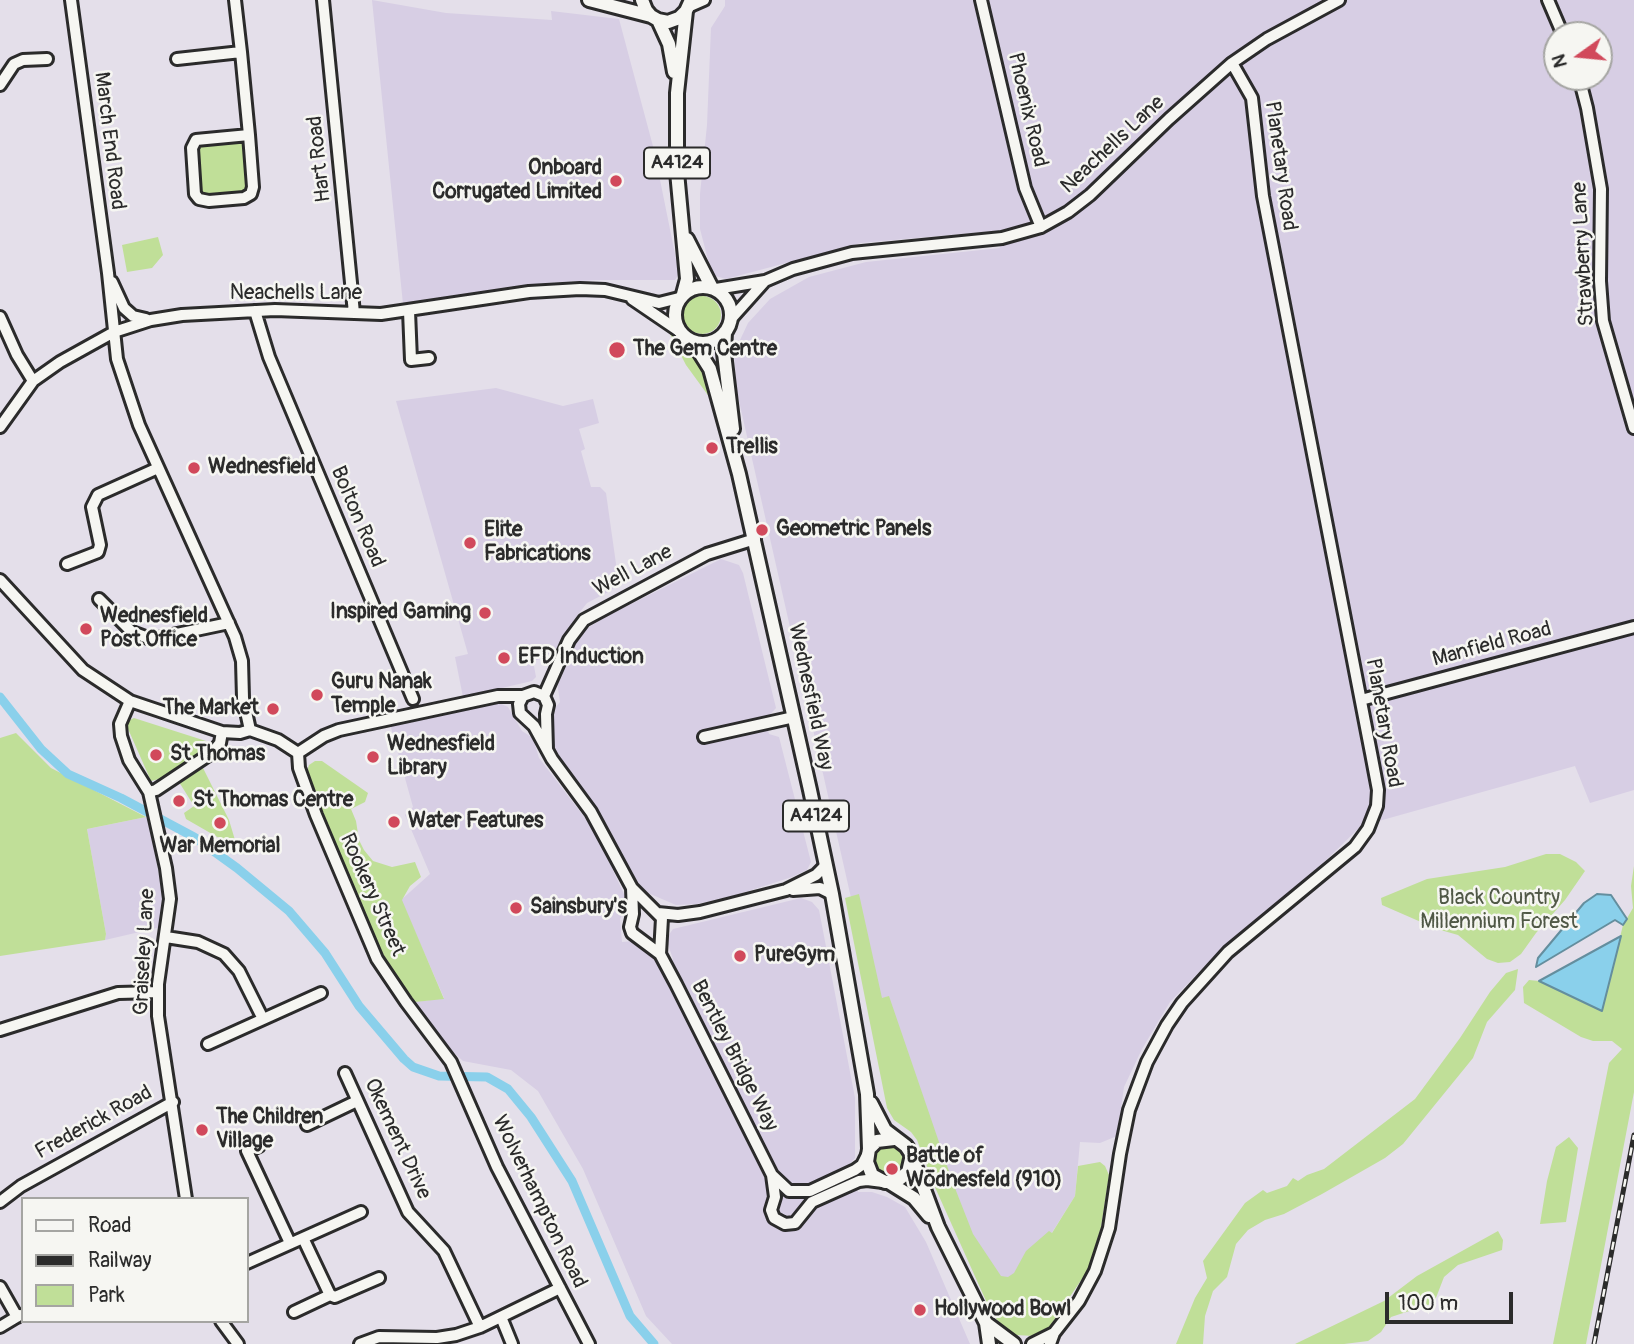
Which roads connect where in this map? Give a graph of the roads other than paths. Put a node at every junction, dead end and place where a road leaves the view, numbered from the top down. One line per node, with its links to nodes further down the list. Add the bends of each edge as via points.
1 (71, 0): 23 (street, March End Road)
2 (235, 0): 13 (street)
3 (323, 0): 30 (street, Hart Road)
4 (589, 0): 11 (main road)
5 (642, 0): 11 (main road)
6 (704, 0): 10 (street)
7 (981, 0): 21 (street, Phoenix Road, via 1025,188)
8 (1339, 0): 16 (street, Neachells Lane)
9 (1548, 0): 12 (street)
10 (688, 6): 11 (main road, via 679,19); 19 (main road, A4124)
11 (654, 18): 19 (main road, A4124, via 669,44)
12 (1557, 21)
13 (241, 52): 15 (street); 20 (street)
14 (47, 59): 17 (street, via 13,64)
15 (177, 59)
16 (1232, 63): 21 (street, Neachells Lane, via 1090,195); 53 (street, Planetary Road, via 1251,98 1263,196)
17 (0, 85)
18 (1583, 91): 42 (street, Strawberry Lane, via 1601,189 1603,321)
19 (677, 93): 22 (main road, A4124, via 677,172)
20 (249, 135): 20 (street, via 251,194 199,199 192,148 196,140)
21 (1041, 227): 24 (street, Neachells Lane, via 1002,238 852,253)
22 (684, 233): 25 (main road, A4124); 27 (main road, A4124, via 687,279)
23 (108, 273): 33 (street, March End Road, via 124,308 133,316); 34 (street, March End Road)
24 (765, 282): 25 (street, Neachells Lane); 32 (street, Neachells Lane)
25 (714, 289): 27 (main road, via 692,288); 32 (main road, via 728,302)
26 (629, 296): 27 (street, Neachells Lane, via 659,303); 28 (street, Neachells Lane, via 605,289 552,290); 35 (street, Neachells Lane)
27 (681, 296): 35 (main road, via 674,314)
28 (409, 310): 30 (street, Neachells Lane); 38 (street, via 407,361)
29 (255, 311): 30 (street, Neachells Lane); 33 (street, Neachells Lane); 52 (street, Bolton Road, via 269,357)
30 (354, 313)
31 (0, 317): 39 (street)
32 (731, 319): 36 (main road)
33 (151, 320): 34 (street, Neachells Lane)
34 (114, 331): 39 (street, Neachells Lane); 43 (street, March End Road, via 126,393)
35 (679, 331): 37 (main road)
36 (725, 332): 37 (main road, via 711,342); 44 (main road, Wednesfield Way / A4124)
37 (693, 342): 44 (main road, Wednesfield Way / A4124, via 710,369)
38 (429, 358)
39 (33, 381): 40 (street, Neachells Lane)
40 (4, 411): 41 (street, Neachells Lane)
41 (0, 427)
42 (1634, 428)
43 (158, 468): 46 (street, via 98,495 92,508 98,552); 49 (street, March End Road)
44 (739, 474): 45 (main road, Wednesfield Way / A4124)
45 (755, 539): 51 (street, Well Lane, via 707,554 589,616); 56 (main road, Wednesfield Way / A4124)
46 (67, 564)
47 (0, 580): 54 (street, via 83,670)
48 (117, 600): 49 (street, via 102,602 132,632 148,638)
49 (229, 623): 58 (street, March End Road, via 242,661)
50 (1634, 627): 53 (street, Manfield Road)
51 (530, 697): 55 (street, via 548,705); 57 (street, via 520,713); 62 (street, via 498,696 340,730)
52 (413, 698)
53 (1361, 700): 113 (street, Planetary Road, via 1378,790 1374,818 1355,847 1228,952 1167,1025 1129,1110 1109,1228 1095,1271)
54 (130, 701): 59 (street); 63 (street, via 120,724 121,736 129,760)
55 (546, 714): 57 (street, via 538,720); 61 (street)
56 (794, 717): 60 (street); 64 (main road, Wednesfield Way / A4124)
57 (527, 719): 61 (street)
58 (250, 730): 59 (street); 62 (street)
59 (222, 732): 63 (street, via 214,752)
60 (704, 737)
61 (547, 749): 65 (street, via 591,812)
62 (298, 753): 81 (street, Rookery Street, via 309,795 370,945)
63 (149, 792): 72 (street, Graiseley Lane, via 170,899)
64 (826, 865): 66 (street); 67 (main road, Wednesfield Way / A4124)
65 (632, 888): 68 (street); 69 (street)
66 (786, 890): 67 (street, via 820,888); 70 (street)
67 (832, 894): 82 (main road, Wednesfield Way / A4124)
68 (655, 910): 69 (street, via 641,908); 70 (street); 71 (street, via 662,918)
69 (633, 914): 73 (street, via 632,933)
70 (678, 915): 71 (street)
71 (661, 931): 73 (street); 74 (street)
72 (166, 937): 75 (street, Graiseley Lane); 77 (street, via 198,942 224,954 239,971)
73 (645, 941): 74 (street)
74 (660, 954): 90 (street, Bentley Bridge Way)
75 (157, 992): 78 (street, via 118,993); 84 (street, Graiseley Lane)
76 (321, 993): 77 (street)
77 (263, 1019): 79 (street)
78 (0, 1030)
79 (208, 1044)
80 (345, 1073): 83 (street, Okement Drive)
81 (458, 1076): 104 (street, Wolverhampton Road)
82 (867, 1094): 86 (main road, Wednesfield Way / A4124); 88 (main road, Wednesfield Way / A4124)
83 (357, 1101): 85 (street); 112 (street, Okement Drive, via 408,1212 444,1251)
84 (173, 1102): 93 (street, Graiseley Lane); 95 (street, Frederick Road)
85 (307, 1125)
86 (894, 1139): 88 (main road, via 877,1141); 89 (main road, via 906,1146)
87 (258, 1146): 100 (street, via 247,1151)
88 (868, 1152): 91 (main road, via 872,1175); 92 (street, via 855,1170 810,1191)
89 (911, 1159): 91 (main road, via 904,1177); 98 (main road)
90 (772, 1175): 92 (street); 94 (street)
91 (888, 1182): 96 (street, via 859,1181 812,1202); 98 (main road, via 914,1198)
92 (792, 1192): 94 (street); 96 (street, via 803,1200)
93 (186, 1197)
94 (775, 1197): 96 (street, via 771,1210 781,1223 795,1223)
95 (0, 1202)
96 (804, 1211)
97 (361, 1212): 99 (street)
98 (938, 1227): 110 (main road)
99 (303, 1238): 100 (street); 105 (street)
100 (290, 1243): 101 (street)
101 (248, 1263)
102 (379, 1278): 105 (street, via 335,1297)
103 (0, 1287): 107 (street)
104 (560, 1288): 108 (street); 117 (street, Wolverhampton Road)
105 (330, 1295): 106 (street)
106 (294, 1312)
107 (20, 1315): 111 (street)
108 (501, 1317): 112 (street); 116 (street)
109 (222, 1323): 114 (street)
110 (986, 1323): 118 (main road); 119 (main road)
111 (0, 1327)
112 (480, 1327): 115 (street, via 437,1339 379,1337)
113 (1054, 1333): 120 (street, Planetary Road); 121 (street, Planetary Road)
114 (238, 1344)
115 (360, 1344)
116 (512, 1344)
117 (589, 1344)
118 (989, 1344)
119 (1014, 1344)
120 (1032, 1344)
121 (1050, 1344)

